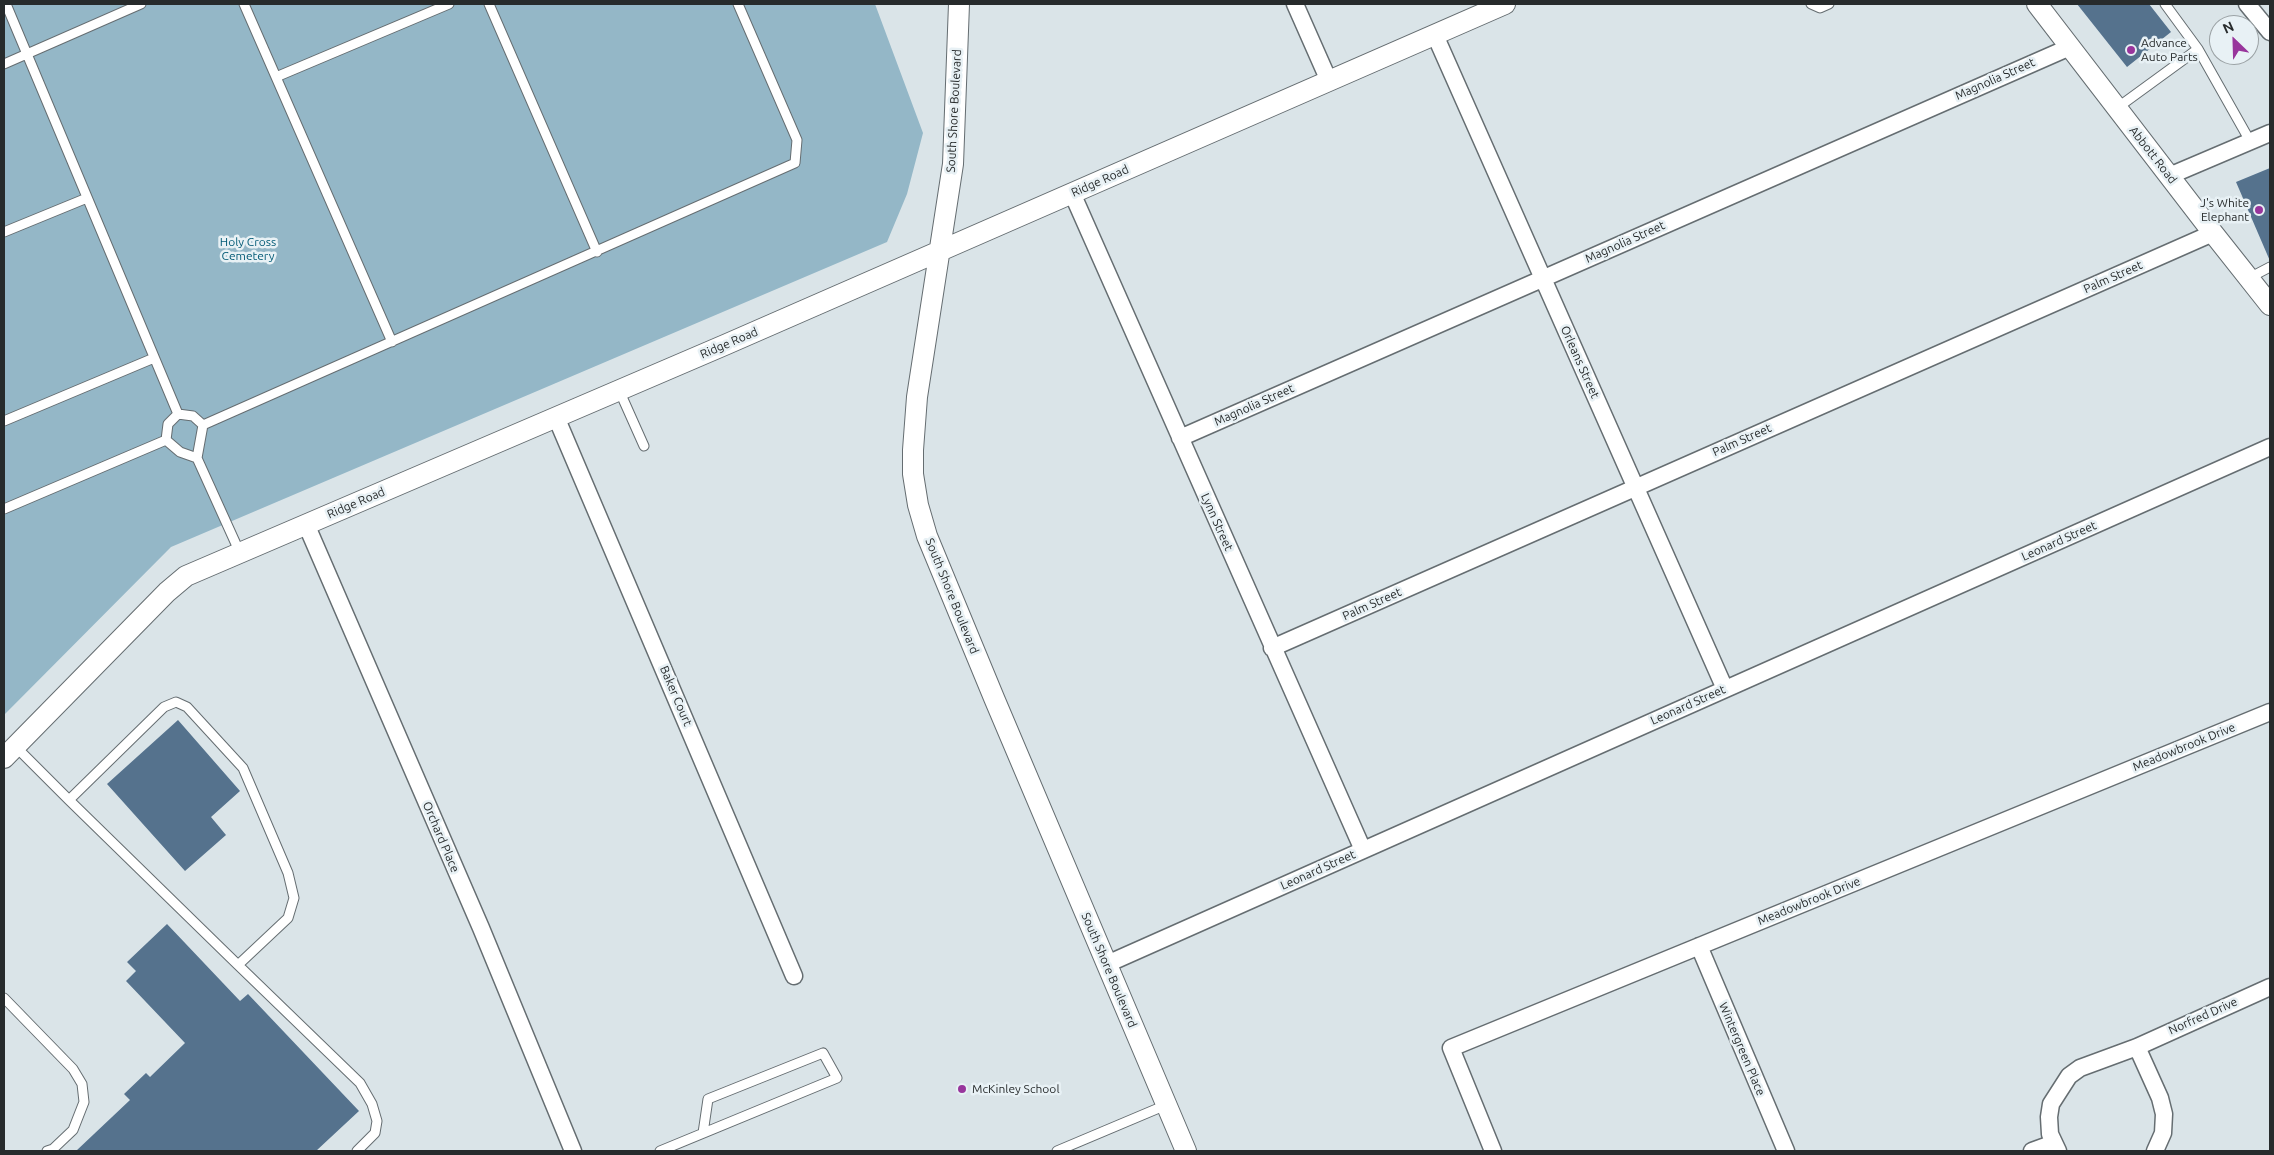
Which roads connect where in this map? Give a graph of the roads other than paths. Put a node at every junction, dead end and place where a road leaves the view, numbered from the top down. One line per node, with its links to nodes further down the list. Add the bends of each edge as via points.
1 (6, 4): 19 (lane)
2 (141, 4): 19 (lane)
3 (244, 4): 21 (lane)
4 (449, 4): 21 (lane)
5 (489, 4): 32 (lane)
6 (738, 4): 32 (lane, via 798,140 795,163)
7 (959, 4): 31 (street, South Shore Boulevard, via 953,164)
8 (1295, 4): 22 (street)
9 (1506, 4): 16 (street, Ridge Road)
10 (1811, 4): 11 (lane, via 1820,8)
11 (1829, 4)
12 (2037, 4): 17 (street, Abbott Road)
13 (2165, 4): 18 (lane)
14 (2247, 4): 15 (street)
15 (2270, 32)
16 (1435, 35): 22 (street, Ridge Road); 34 (street, Orleans Street)
17 (2070, 47): 23 (street, Abbott Road); 34 (street, Magnolia Street)
18 (2198, 49): 23 (lane); 25 (lane)
19 (27, 54): 20 (lane); 28 (lane)
20 (4, 64)
21 (276, 77): 37 (lane)
22 (1329, 81): 27 (street, Ridge Road)
23 (2117, 109): 26 (street, Abbott Road)
24 (2270, 133): 25 (street)
25 (2250, 141): 26 (street)
26 (2169, 176): 30 (street, Abbott Road)
27 (1072, 193): 31 (street, Ridge Road); 44 (street, Lynn Street)
28 (87, 198): 29 (lane); 38 (lane)
29 (4, 232)
30 (2213, 233): 35 (street, Abbott Road); 49 (street, Palm Street)
31 (939, 251): 39 (street, Ridge Road); 60 (street, South Shore Boulevard, via 916,414 913,466 918,505 927,536 997,707)
32 (597, 252): 37 (lane)
33 (2270, 267): 35 (lane)
34 (1543, 278): 44 (street, Magnolia Street); 49 (street, Orleans Street)
35 (2249, 278): 36 (street, Abbott Road)
36 (2270, 305)
37 (392, 342): 43 (lane)
38 (154, 358): 40 (lane); 42 (lane)
39 (619, 390): 41 (street, Ridge Road); 46 (lane)
40 (178, 414): 43 (lane, via 193,416); 45 (lane, via 168,424)
41 (556, 417): 51 (street, Ridge Road); 62 (street, Baker Court)
42 (4, 421)
43 (203, 424): 48 (lane)
44 (1180, 438): 53 (street, Lynn Street)
45 (166, 440): 48 (lane, via 180,452); 50 (lane)
46 (644, 446)
47 (2270, 447): 54 (street, Leonard Street)
48 (197, 458): 52 (lane)
49 (1635, 487): 53 (street, Palm Street); 54 (street, Orleans Street)
50 (4, 510)
51 (306, 524): 52 (street, Ridge Road); 71 (street, Orchard Place, via 481,928)
52 (240, 553): 56 (street, Ridge Road, via 186,576 167,592)
53 (1272, 648): 58 (street, Lynn Street)
54 (1725, 689): 58 (street, Leonard Street)
55 (2270, 712): 59 (street, Meadowbrook Drive)
56 (9, 752): 57 (lane)
57 (69, 800): 61 (lane); 61 (lane, via 164,707 176,702 188,707 244,768 288,872 294,898 288,918)
58 (1363, 850): 60 (street, Leonard Street)
59 (1699, 946): 75 (street, Meadowbrook Drive, via 1451,1048); 76 (street, Wintergreen Place)
60 (1107, 964): 66 (street, South Shore Boulevard)
61 (238, 965): 70 (lane, via 360,1082 377,1121 375,1133)
62 (794, 976)
63 (2270, 987): 65 (street, Norfred Drive)
64 (4, 998): 69 (lane, via 73,1069 82,1084 84,1102 73,1130 53,1149)
65 (2137, 1047): 68 (street, Norfred Drive, via 2080,1068 2069,1076 2052,1104 2049,1118 2050,1134); 78 (street, via 2164,1114 2163,1133)
66 (1166, 1105): 73 (lane); 74 (street, South Shore Boulevard)
67 (703, 1133): 67 (lane, via 766,1108 837,1078 823,1053 708,1099); 72 (lane)
68 (2056, 1147): 77 (street, Norfred Drive)
69 (46, 1151)
70 (357, 1151)
71 (573, 1151)
72 (660, 1151)
73 (1057, 1151)
74 (1186, 1151)
75 (1494, 1151)
76 (1786, 1151)
77 (2032, 1151)
78 (2155, 1151)

